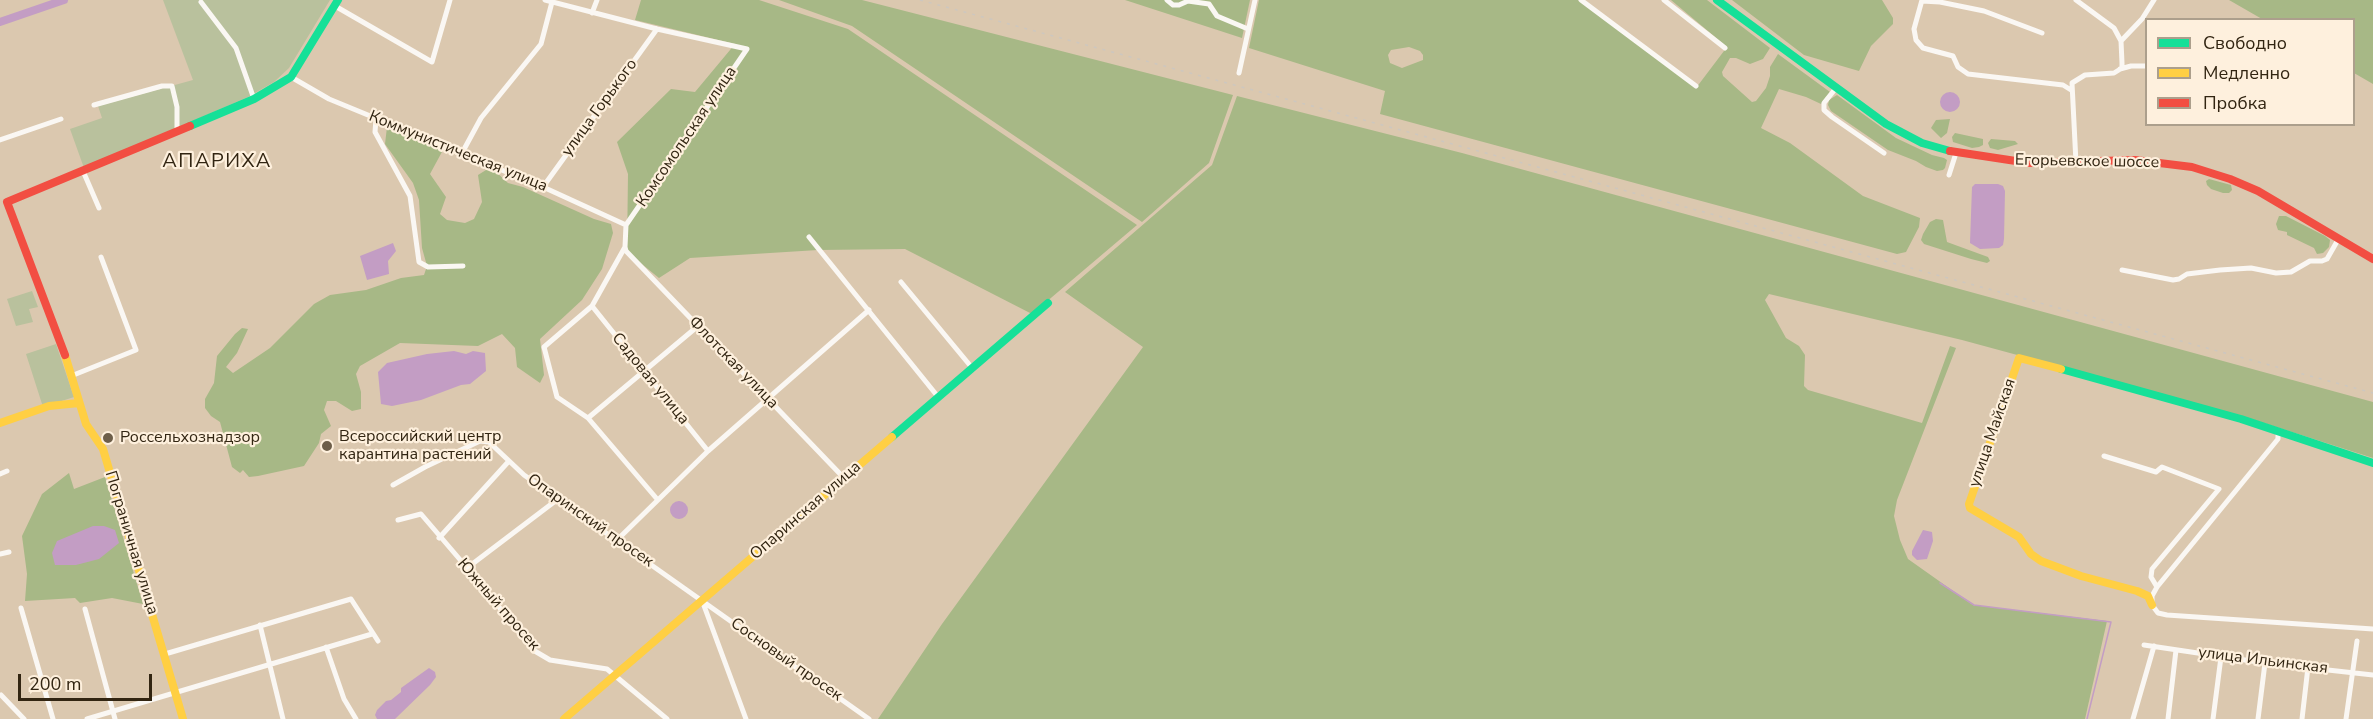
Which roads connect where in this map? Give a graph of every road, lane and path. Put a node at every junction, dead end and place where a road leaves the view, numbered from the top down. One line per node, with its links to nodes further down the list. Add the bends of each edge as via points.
1 (450, 0): 14 (street, via 432,62)
2 (545, 0): 13 (street)
3 (597, 0): 15 (street)
4 (1167, 0): 19 (street, via 1173,5 1188,1 1209,4 1217,16)
5 (1255, 0): 19 (street)
6 (1664, 0): 22 (street)
7 (1717, 0): 28 (street, Егорьевское шоссе)
8 (2076, 0): 21 (street, via 2114,28)
9 (2154, 0): 16 (street)
10 (1584, 1): 27 (street)
11 (1922, 1): 20 (street, via 1984,11); 29 (street, via 1914,29 1923,48 1953,56 1968,74 2063,85)
12 (201, 2): 30 (street, via 236,48)
13 (552, 2): 15 (street); 36 (street, via 541,44 481,118)
14 (337, 3): 26 (street)
15 (592, 12): 18 (street)
16 (2146, 18)
17 (2144, 22): 21 (street)
18 (657, 29): 42 (street, улица Горького); 45 (street, Комсомольская улица, via 747,49)
19 (1248, 29): 25 (street)
20 (2042, 33)
21 (2121, 41): 24 (street)
22 (1725, 48)
23 (2145, 66): 24 (street)
24 (2120, 69): 29 (street, via 2085,75 2072,83)
25 (1239, 73)
26 (291, 77): 30 (street); 33 (street, Коммунистическая улица)
27 (1696, 86)
28 (1836, 88): 37 (street, via 1824,102 1824,110); 38 (street, Егорьевское шоссе, via 1907,137)
29 (2071, 90): 39 (street)
30 (254, 99): 34 (street)
31 (94, 105): 34 (street, via 172,86)
32 (61, 119): 35 (street)
33 (376, 119): 36 (street, Коммунистическая улица); 51 (street, via 375,132 410,196 419,262 428,267)
34 (177, 131): 40 (street)
35 (0, 140)
36 (462, 153): 42 (street, Коммунистическая улица)
37 (1884, 153)
38 (1956, 153): 39 (street, Егорьевское шоссе, via 2029,163); 41 (street)
39 (2076, 163): 47 (street, Егорьевское шоссе, via 2152,161 2213,173 2258,192)
40 (83, 171): 43 (street); 44 (street)
41 (1949, 175)
42 (543, 187): 45 (street, Коммунистическая улица)
43 (4, 200): 60 (street, Пограничная улица)
44 (99, 208)
45 (626, 225): 48 (street)
46 (809, 237): 56 (street)
47 (2339, 238): 50 (street, Егорьевское шоссе); 52 (street, via 2327,259 2310,261 2291,272 2220,270 2173,280)
48 (625, 247): 55 (street); 57 (street, Флотская улица)
49 (101, 256): 60 (street, via 136,350)
50 (2373, 259)
51 (464, 266)
52 (2122, 270)
53 (901, 282): 58 (street)
54 (1048, 303): 58 (street, Опаринская улица)
55 (591, 306): 59 (street, Садовая улица); 64 (street, via 544,347 557,397)
56 (869, 310): 61 (street); 62 (street)
57 (698, 326): 59 (street); 62 (street, Флотская улица)
58 (973, 369): 61 (street, Опаринская улица)
59 (644, 372): 64 (street); 67 (street, Садовая улица)
60 (71, 376): 63 (street, Пограничная улица)
61 (939, 398): 73 (street, Опаринская улица)
62 (768, 399): 67 (street); 73 (street, Флотская улица)
63 (79, 403): 65 (street, via 50,406); 97 (street, Пограничная улица, via 86,424 103,449)
64 (588, 418): 75 (street)
65 (0, 423)
66 (2278, 434): 70 (street); 83 (street, via 2278,439); 85 (street, улица Майская, via 2241,419 2019,358 1970,508 2019,537 2041,561 2137,591 2148,596)
67 (708, 451): 75 (street)
68 (2104, 456): 83 (street, via 2156,472 2162,467 2219,489 2152,569 2151,577)
69 (509, 460): 74 (street, Опаринский просек, via 489,442 480,441); 76 (street, Опаринский просек); 78 (street)
70 (2373, 463)
71 (7, 471): 72 (street)
72 (0, 474)
73 (843, 477): 84 (street, Опаринская улица)
74 (393, 485)
75 (657, 499): 79 (street)
76 (558, 500): 79 (street, Опаринский просек); 82 (street)
77 (398, 520): 78 (street, Южный просек, via 421,514)
78 (439, 538): 82 (street, Южный просек)
79 (617, 540): 84 (street, Опаринский просек)
80 (9, 552): 81 (street)
81 (0, 554)
82 (467, 568): 104 (street, Южный просек, via 533,650 550,660 607,669)
83 (2157, 587): 85 (street)
84 (702, 601): 104 (street, Опаринская улица); 117 (street); 118 (street, Сосновый просек)
85 (2152, 605): 89 (street, via 2158,613 2167,615)
86 (21, 608): 109 (street)
87 (85, 609): 107 (street)
88 (260, 625): 90 (street, via 351,599); 97 (street); 100 (street)
89 (2373, 629)
90 (372, 634): 91 (street); 95 (street)
91 (378, 640)
92 (2357, 641): 102 (street)
93 (2144, 645): 94 (street, улица Ильинская)
94 (2154, 646): 96 (street, улица Ильинская); 119 (street)
95 (326, 647): 100 (street); 114 (street, via 344,699)
96 (2176, 650): 98 (street, улица Ильинская); 120 (street)
97 (165, 654): 105 (street, Пограничная улица)
98 (2221, 657): 99 (street, улица Ильинская); 121 (street)
99 (2265, 663): 101 (street, улица Ильинская); 122 (street)
100 (270, 664): 105 (street); 113 (street)
101 (2308, 667): 102 (street, улица Ильинская); 123 (street)
102 (2352, 672): 103 (street, улица Ильинская); 124 (street)
103 (2373, 675)
104 (614, 676): 115 (street, Опаринская улица); 116 (street, Южный просек)
105 (176, 693): 107 (street); 112 (street, Пограничная улица)
106 (1, 695): 108 (street)
107 (114, 711): 110 (street); 111 (street)
108 (24, 719)
109 (53, 719)
110 (87, 719)
111 (116, 719)
112 (183, 719)
113 (284, 719)
114 (356, 719)
115 (564, 719)
116 (667, 719)
117 (746, 719)
118 (869, 719)
119 (2133, 719)
120 (2168, 719)
121 (2213, 719)
122 (2258, 719)
123 (2302, 719)
124 (2346, 719)

